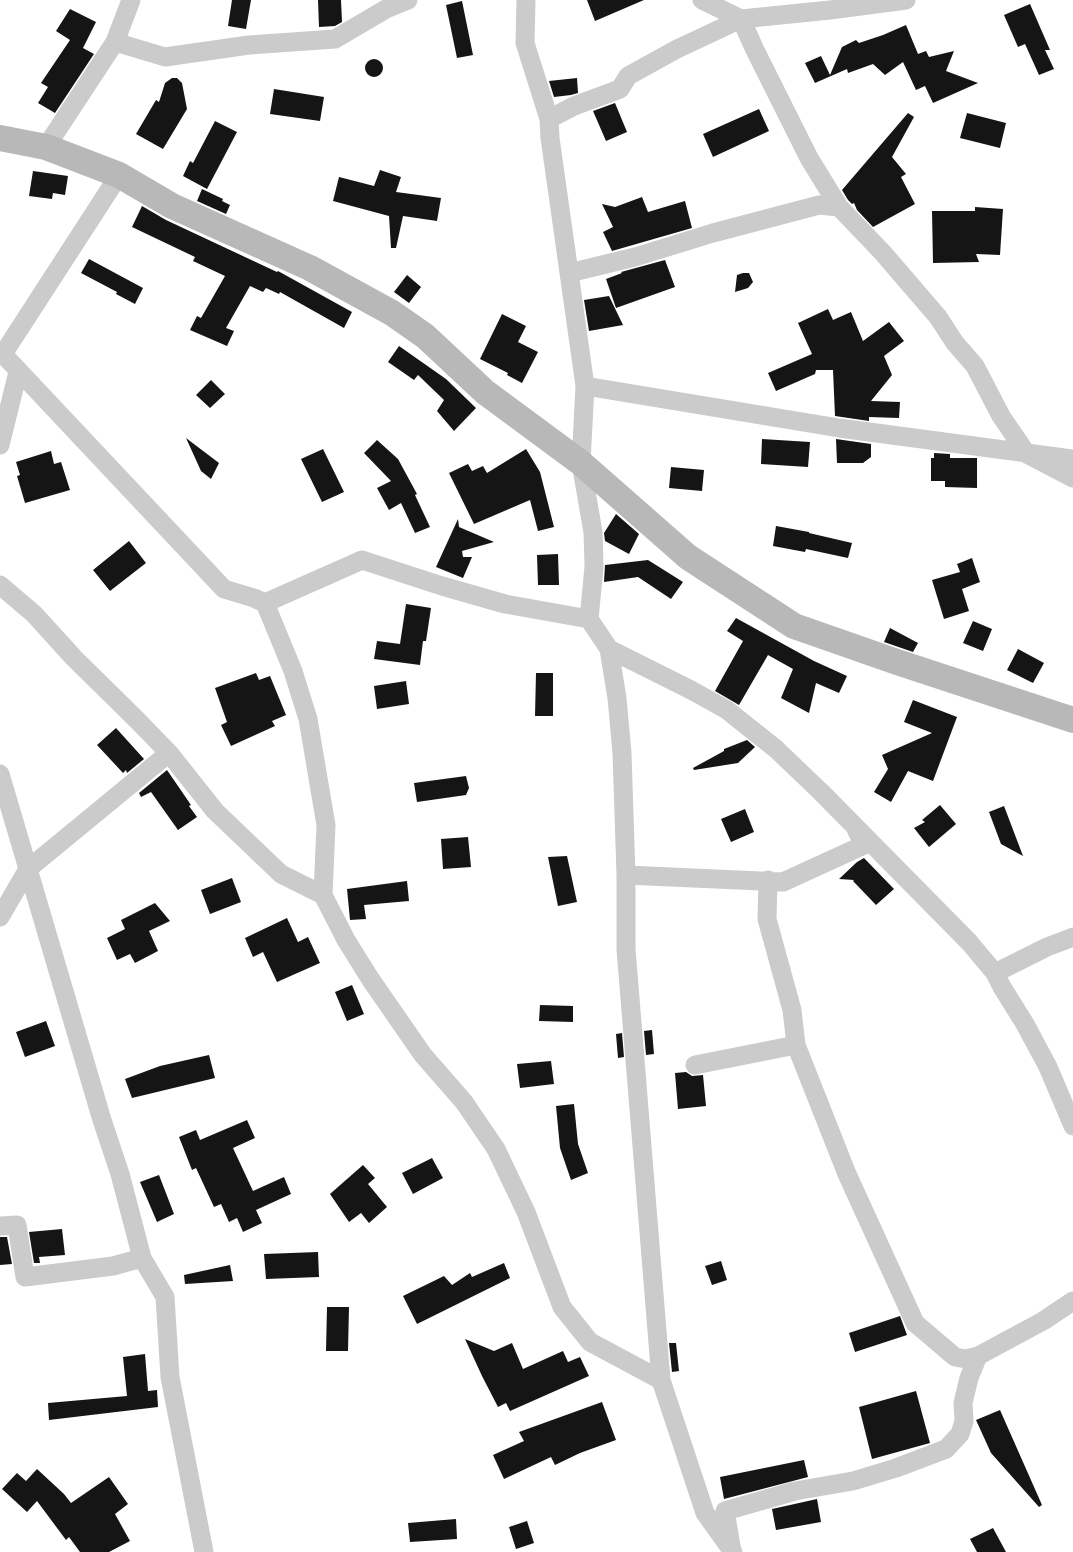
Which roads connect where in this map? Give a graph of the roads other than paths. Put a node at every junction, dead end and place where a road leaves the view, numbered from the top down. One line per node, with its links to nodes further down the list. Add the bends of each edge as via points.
1 (131, 0): 7 (street)
2 (408, 0): 7 (street, via 335,39 249,45 165,57)
3 (526, 0): 8 (street, via 525,43)
4 (702, 0): 6 (street)
5 (906, 0): 6 (street)
6 (742, 19): 8 (street, via 628,76 620,89); 12 (street, via 809,158)
7 (115, 42): 10 (street)
8 (549, 119): 13 (street)
9 (0, 138): 10 (street)
10 (46, 147): 11 (street)
11 (119, 175): 14 (street); 20 (street, via 172,206 310,268 392,313 425,336 485,392)
12 (838, 207): 13 (street, via 819,205); 18 (street, via 938,317 975,366 1001,416)
13 (569, 273): 16 (street)
14 (1, 352): 15 (street)
15 (18, 372): 17 (street); 23 (street, via 224,589)
16 (585, 386): 18 (street, via 839,428); 20 (street)
17 (0, 445)
18 (1027, 454): 19 (street); 21 (street)
19 (1073, 459)
20 (581, 463): 24 (street, via 593,532 594,568); 26 (street, via 688,557 794,626)
21 (1073, 478)
22 (0, 585): 27 (street, via 34,614)
23 (265, 602): 24 (street, via 362,560 505,604); 33 (street, via 293,671 308,720 326,825)
24 (589, 619): 25 (street)
25 (609, 648): 29 (street, via 727,710 776,749); 31 (street, via 622,753)
26 (1073, 720)
27 (169, 753): 30 (street); 33 (street, via 215,811 280,874)
28 (0, 774): 30 (street)
29 (856, 828): 32 (street, via 864,845 784,882); 36 (street)
30 (28, 869): 34 (street); 41 (street, via 120,1174)
31 (626, 875): 32 (street); 44 (street, via 626,949)
32 (768, 880): 37 (street, via 766,919 792,1010)
33 (323, 895): 44 (street, via 371,980 423,1055 464,1102 496,1148 526,1212 562,1307 590,1342)
34 (0, 917)
35 (1073, 937): 36 (street)
36 (996, 973): 39 (street, via 1048,1067)
37 (796, 1046): 38 (street); 43 (street, via 847,1174 915,1323 955,1357)
38 (695, 1065)
39 (1073, 1126)
40 (0, 1226): 41 (street, via 17,1225 24,1277 113,1266)
41 (142, 1258): 45 (street, via 165,1297 170,1377)
42 (1073, 1301): 43 (street)
43 (978, 1356): 46 (street, via 963,1403 964,1420 960,1434 946,1449 853,1481 796,1491 725,1511)
44 (661, 1380): 46 (street, via 705,1513)
45 (204, 1552)
46 (732, 1552)

